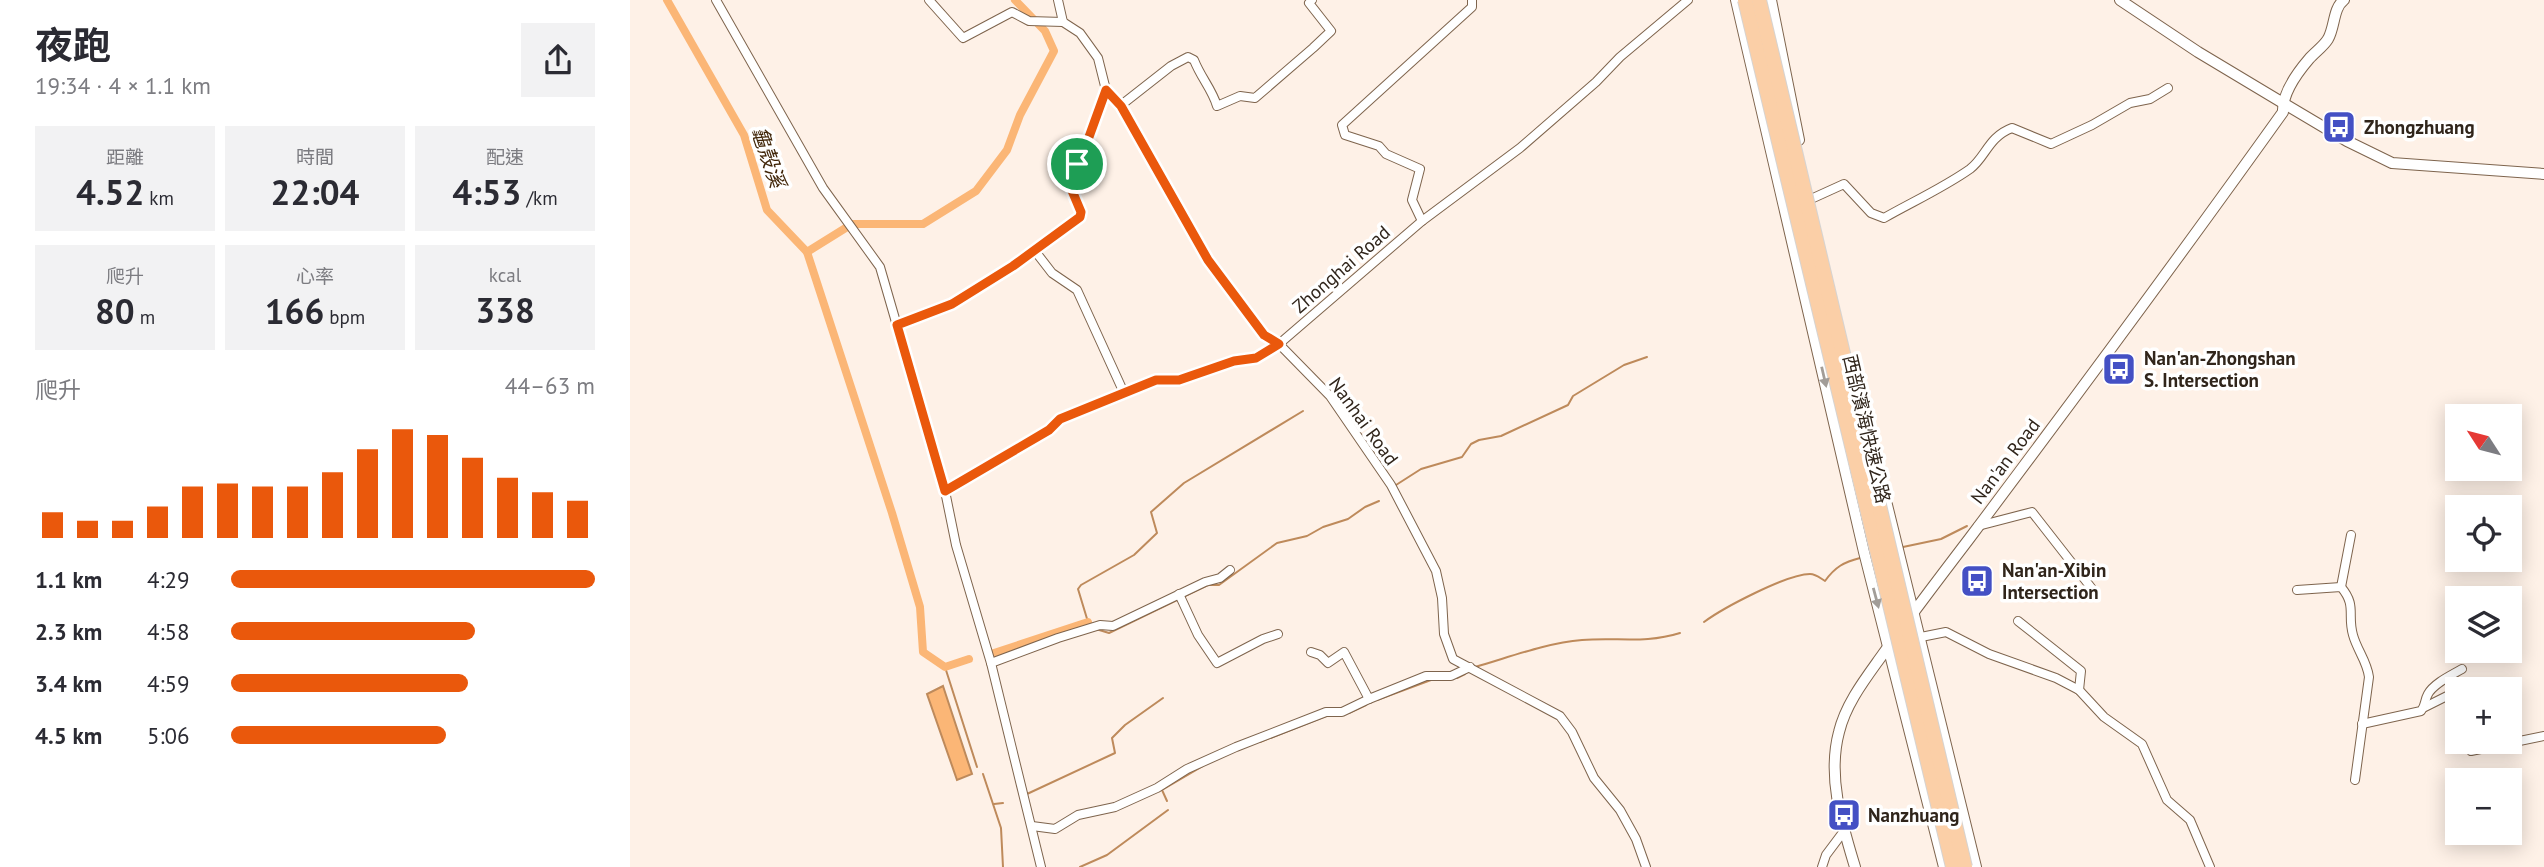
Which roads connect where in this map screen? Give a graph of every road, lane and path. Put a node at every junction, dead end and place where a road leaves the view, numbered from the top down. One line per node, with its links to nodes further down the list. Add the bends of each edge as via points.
1 (716, 0): 22 (street, via 823,188 880,267)
2 (929, 0): 13 (street, via 963,38 1012,12 1029,22)
3 (1058, 0): 13 (street)
4 (1311, 0): 17 (street, via 1331,31 1255,98 1240,96 1217,106 1194,60 1188,57)
5 (1472, 0): 20 (street, via 1472,8 1342,125 1345,135 1379,146 1386,155 1420,169 1412,200)
6 (1688, 0): 20 (street, Zhonghai Road, via 1520,148)
7 (1736, 0): 37 (street, one-way to 37)
8 (1745, 0): 57 (highway, 西部濱海快速公路, bridge)
9 (1759, 0): 58 (highway, 西部濱海快速公路, bridge)
10 (1771, 0): 19 (street)
11 (2119, 0): 16 (street)
12 (2344, 0): 16 (street, Nan'an Road, via 2327,41 2299,73)
13 (1063, 22): 15 (street, Nanhai Road, via 1080,33 1098,58)
14 (2168, 88): 19 (street, via 2051,144 2012,128 2006,130 1970,169 1884,219 1871,213 1844,184)
15 (1106, 90): 17 (street, Nanhai Road); 21 (street, via 1081,159 1065,174 1080,217)
16 (2283, 103): 18 (street, via 2392,163); 26 (street, Nan'an Road, via 2283,112 2257,149)
17 (1121, 106): 23 (street, Nanhai Road, via 1208,260 1264,335)
18 (2544, 174)
19 (1811, 199): 33 (street)
20 (1422, 221): 23 (street, Zhonghai Road)
21 (1035, 251): 22 (street, via 952,304); 24 (street, via 1052,273 1077,290)
22 (897, 325): 25 (street)
23 (1279, 344): 24 (street, Zhonghai Road, via 1256,358 1179,380 1156,380); 40 (street, Nanhai Road, via 1330,396 1391,485 1436,571 1452,659)
24 (1124, 393): 25 (street, Zhonghai Road, via 1060,419)
25 (945, 491): 39 (street)
26 (1978, 526): 30 (street, via 2032,512); 33 (street, Nan'an Road)
27 (2351, 535): 29 (street)
28 (1230, 570): 32 (street)
29 (2341, 587): 31 (street); 46 (street, via 2351,599 2353,634 2368,666)
30 (2093, 590)
31 (2297, 590)
32 (1179, 594): 35 (street, via 1217,663); 39 (street, via 1113,626 1100,625)
33 (1912, 614): 36 (street); 37 (street, Nan'an Road)
34 (2018, 621): 42 (street, via 2081,671)
35 (1278, 634)
36 (1918, 638): 37 (street); 42 (street, via 1946,632); 59 (street)
37 (1889, 645): 51 (street, Nan'an Road, via 1850,705 1839,731 1835,784); 56 (street)
38 (1311, 652): 44 (street, via 1328,663 1344,652)
39 (991, 663): 50 (street)
40 (1470, 667): 44 (street, via 1451,676 1426,676); 53 (street, Nanhai Road, via 1560,716 1594,778 1620,810)
41 (2462, 669): 45 (street, via 2428,693)
42 (2079, 690): 60 (street, via 2104,717 2142,744 2167,800 2190,820)
43 (2445, 697): 45 (street)
44 (1369, 699): 50 (street, via 1236,747 1115,807 1078,815 1055,829)
45 (2425, 707): 46 (street)
46 (2362, 723): 49 (street)
47 (2544, 736): 48 (street)
48 (2522, 741)
49 (2356, 780)
50 (1032, 826): 52 (street)
51 (1844, 831): 54 (street); 55 (street, Nan'an Road)
52 (1041, 867)
53 (1646, 867)
54 (1822, 867)
55 (1855, 867)
56 (1944, 867)
57 (1952, 867)
58 (1965, 867)
59 (1976, 867)
60 (2210, 867)

